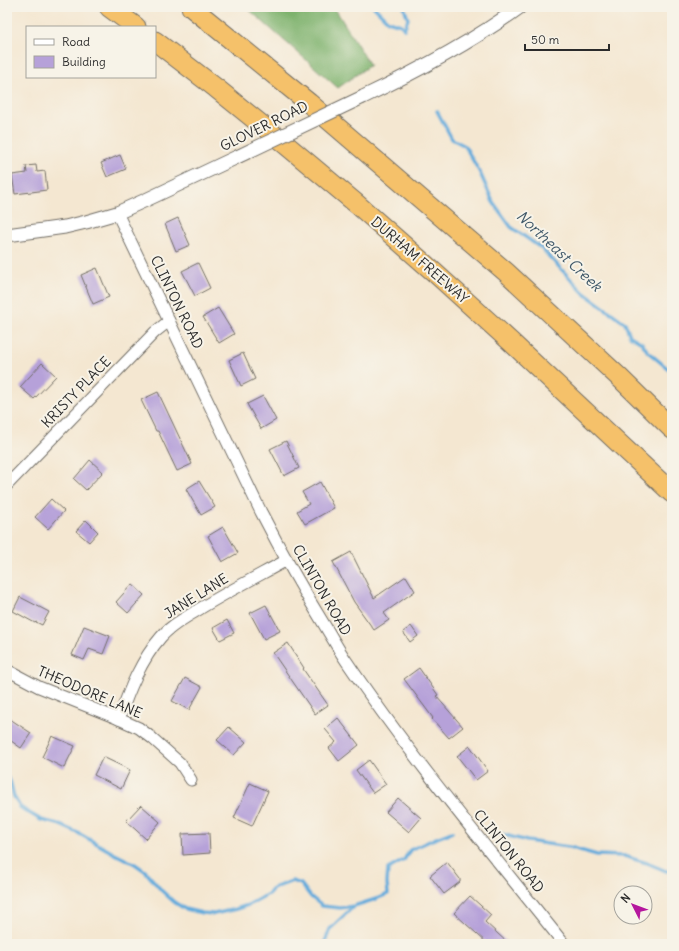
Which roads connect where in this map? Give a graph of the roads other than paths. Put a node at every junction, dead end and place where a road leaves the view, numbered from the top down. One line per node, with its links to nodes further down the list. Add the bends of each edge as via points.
1 (109, 7): 4 (highway)
2 (191, 7): 9 (highway, via 309,103 506,272)
3 (520, 7): 6 (street, GLOVER ROAD, bridge, via 478,36 416,71)
4 (135, 26)
5 (156, 43): 11 (highway, DURHAM FREEWAY, via 216,88 358,205 511,342)
6 (117, 213): 7 (street, GLOVER ROAD, via 65,227); 8 (street, CLINTON ROAD)
7 (7, 235)
8 (169, 321): 10 (street, KRISTY PLACE, via 155,332); 12 (street, CLINTON ROAD)
9 (672, 428)
10 (7, 485)
11 (672, 493)
12 (286, 560): 14 (street, JANE LANE, via 214,600 162,636 143,664); 16 (street, CLINTON ROAD, via 345,660 372,699 432,779)
13 (7, 670): 14 (street, THEODORE LANE, via 39,687)
14 (119, 719): 15 (street, THEODORE LANE, via 139,728 162,746 180,764)
15 (191, 780)
16 (564, 944)

